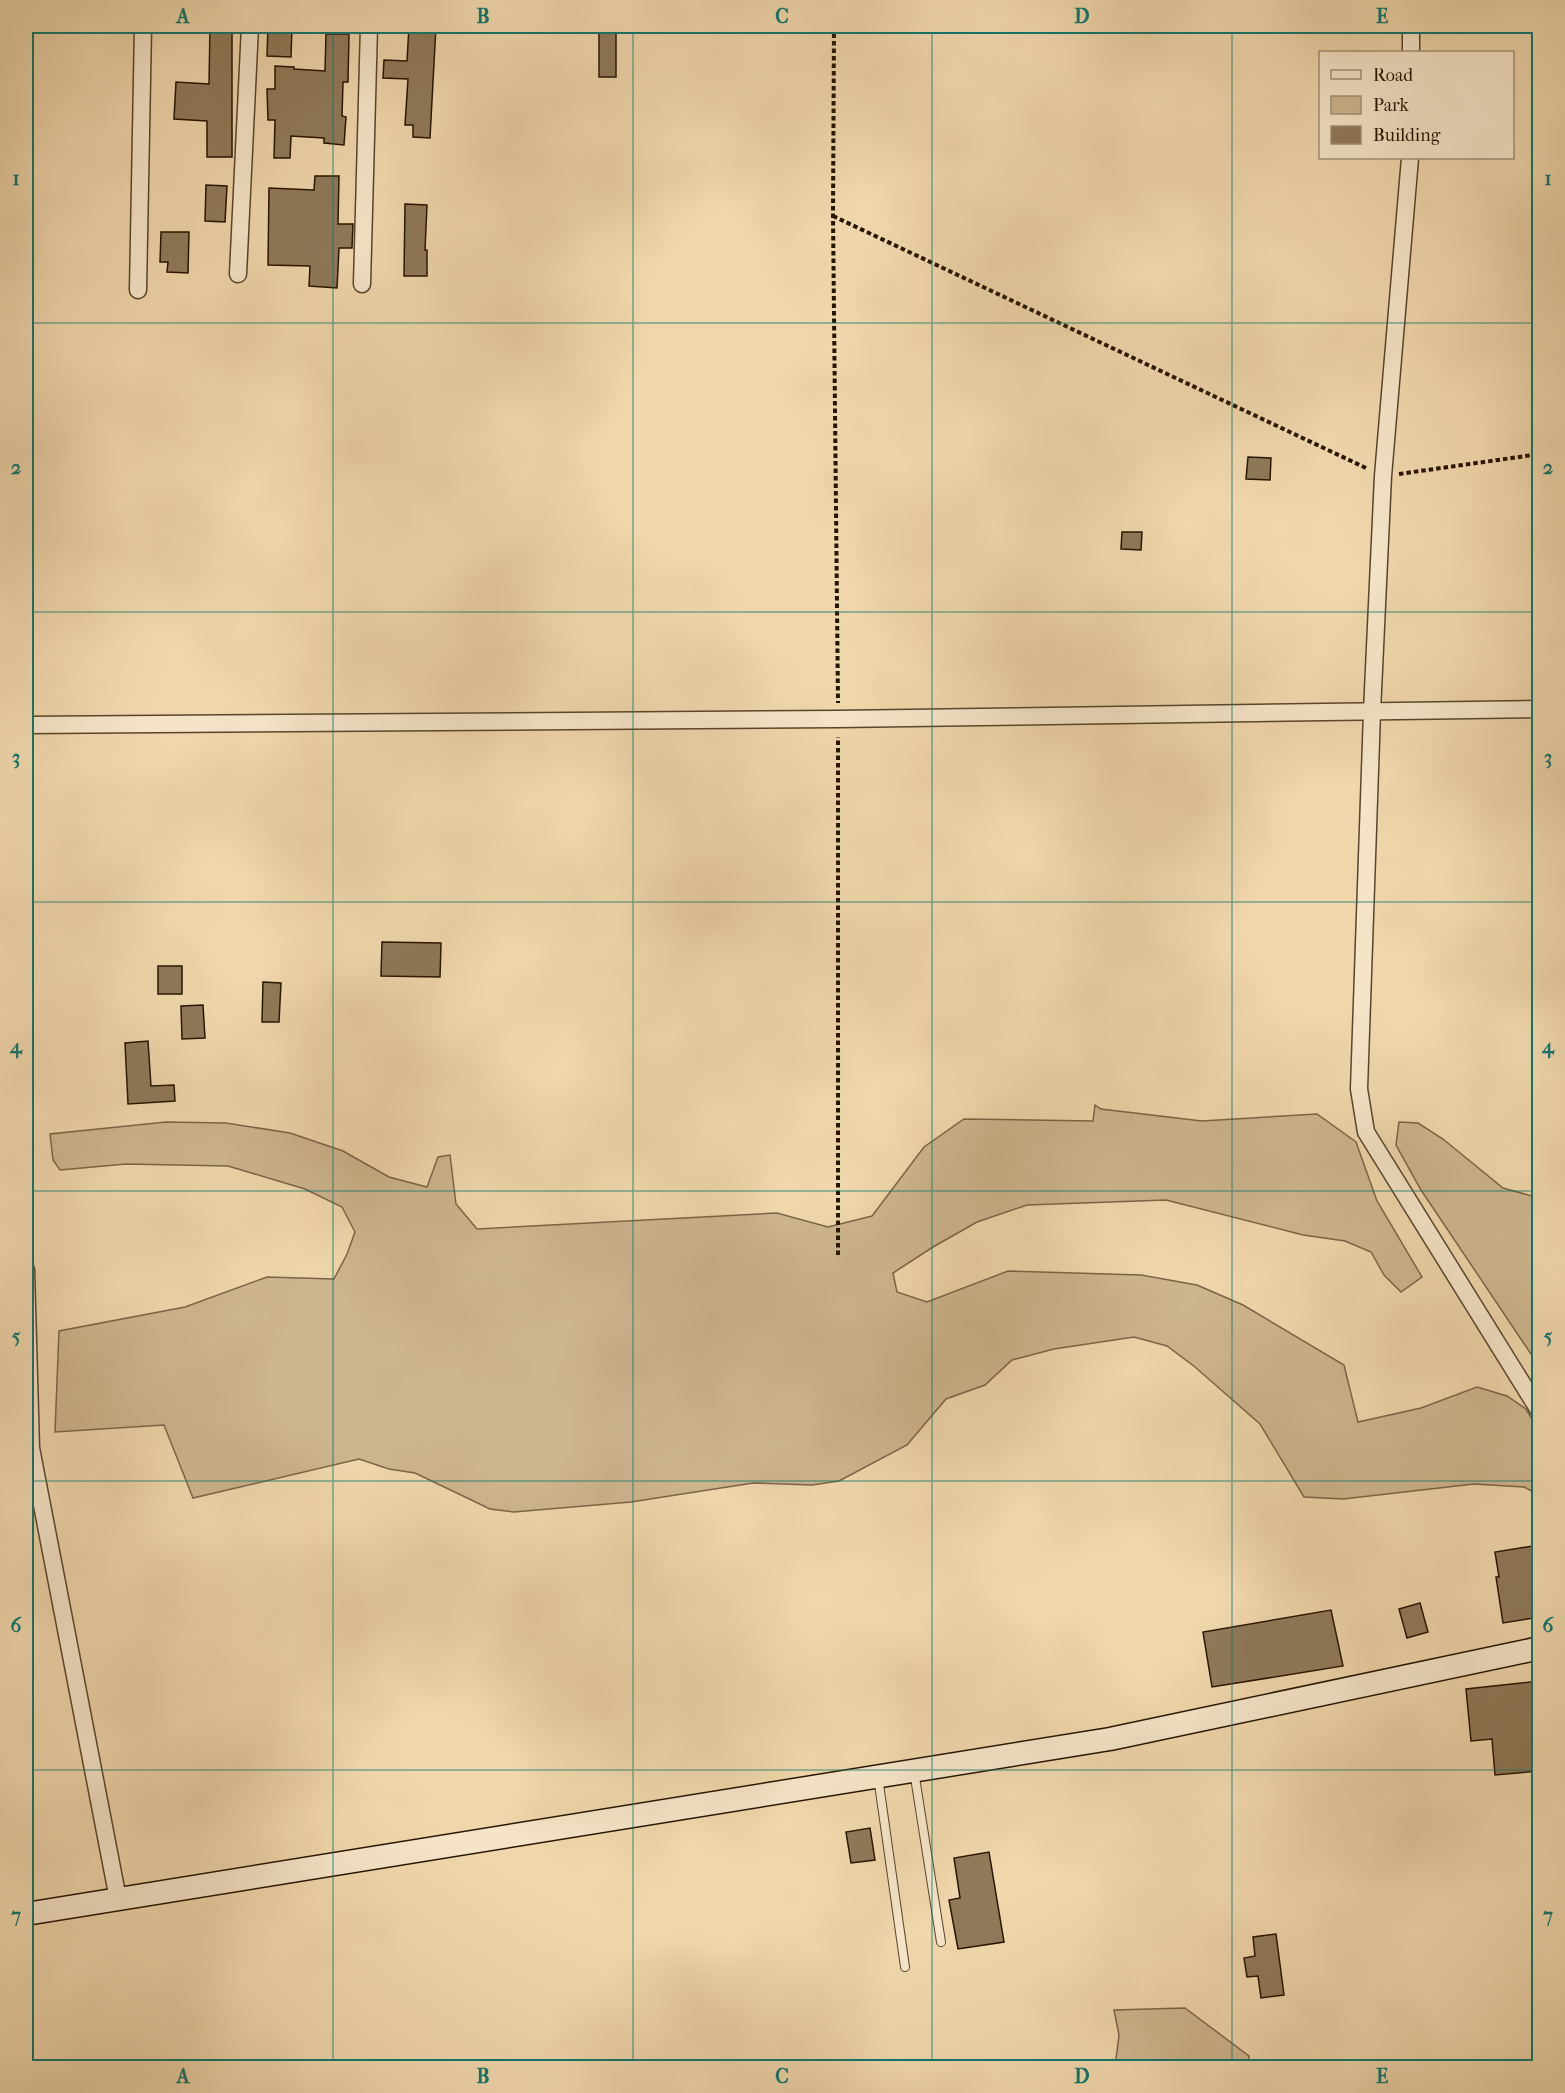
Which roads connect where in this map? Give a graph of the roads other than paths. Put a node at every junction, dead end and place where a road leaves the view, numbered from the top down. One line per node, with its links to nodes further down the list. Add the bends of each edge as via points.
1 (143, 26): 9 (street)
2 (250, 26): 7 (street)
3 (369, 26): 8 (street)
4 (1411, 26): 5 (street)
5 (1411, 51)
6 (1410, 159): 11 (street, via 1383,476)
7 (238, 274)
8 (362, 284)
9 (138, 290)
10 (1539, 709): 11 (street)
11 (1372, 712): 12 (street); 14 (street, via 1359,1089 1366,1132)
12 (26, 725)
13 (26, 1269): 18 (street, via 31,1448)
14 (1539, 1412)
15 (1539, 1648): 16 (street, via 1110,1739)
16 (914, 1770): 17 (street); 20 (lane)
17 (878, 1776): 18 (street); 21 (lane)
18 (118, 1899): 19 (street)
19 (26, 1914)
20 (941, 1942)
21 (905, 1967)

